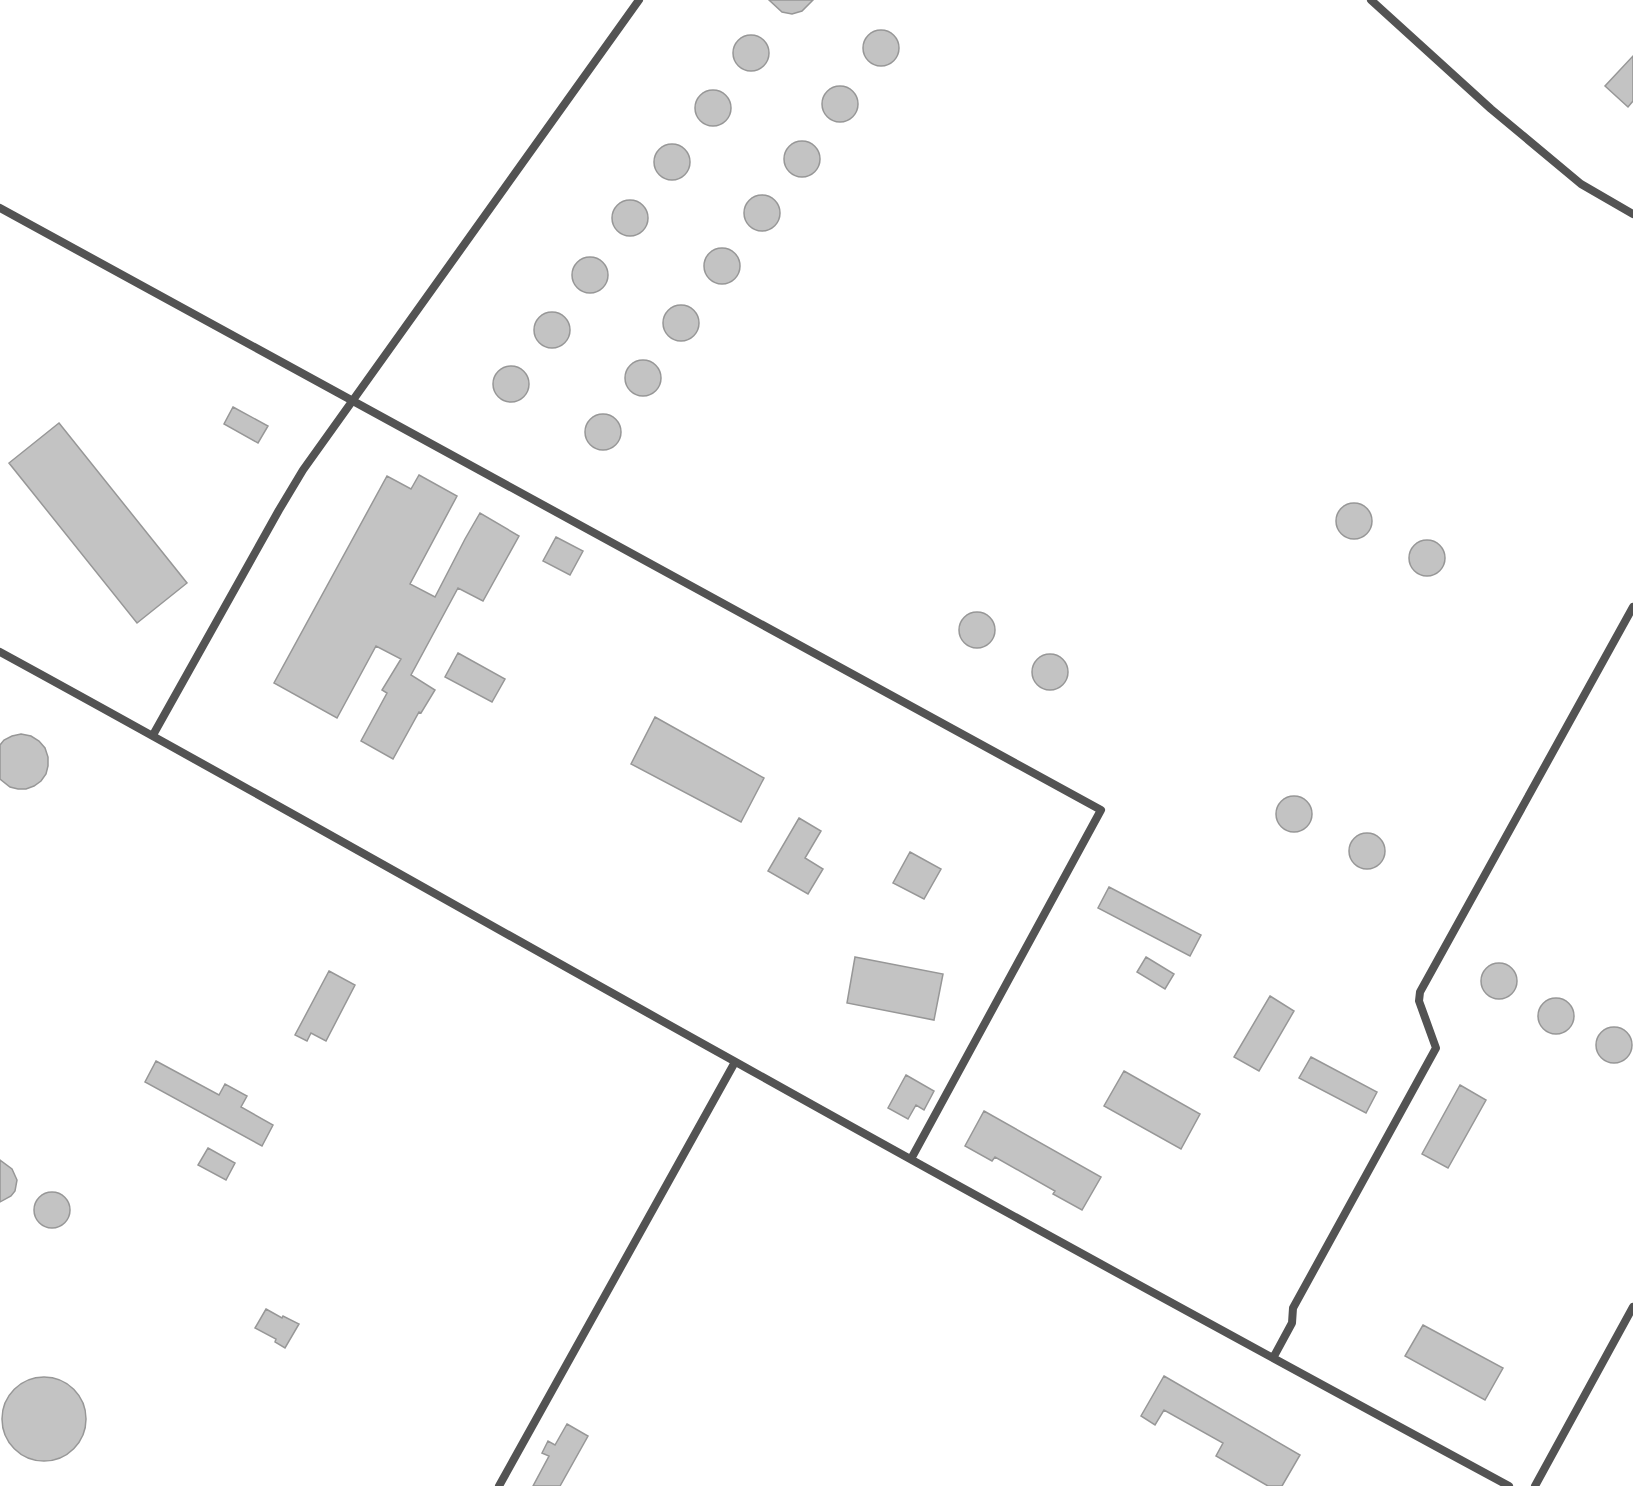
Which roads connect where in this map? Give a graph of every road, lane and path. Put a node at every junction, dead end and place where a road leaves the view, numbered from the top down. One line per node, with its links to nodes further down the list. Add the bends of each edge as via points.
1 (639, 0): 5 (lane)
2 (1371, 0): 4 (lane, via 1581,184)
3 (0, 208): 5 (lane)
4 (1633, 214)
5 (352, 401): 8 (lane, via 285,500); 10 (lane, via 1101,810)
6 (1633, 607): 12 (lane, via 1420,992 1419,1001 1436,1048 1293,1308 1292,1323)
7 (0, 651): 8 (lane)
8 (153, 735): 9 (lane)
9 (735, 1062): 10 (lane); 13 (lane)
10 (911, 1159): 12 (lane)
11 (1633, 1307): 15 (lane)
12 (1273, 1358): 14 (lane)
13 (499, 1486)
14 (1509, 1486)
15 (1535, 1486)

